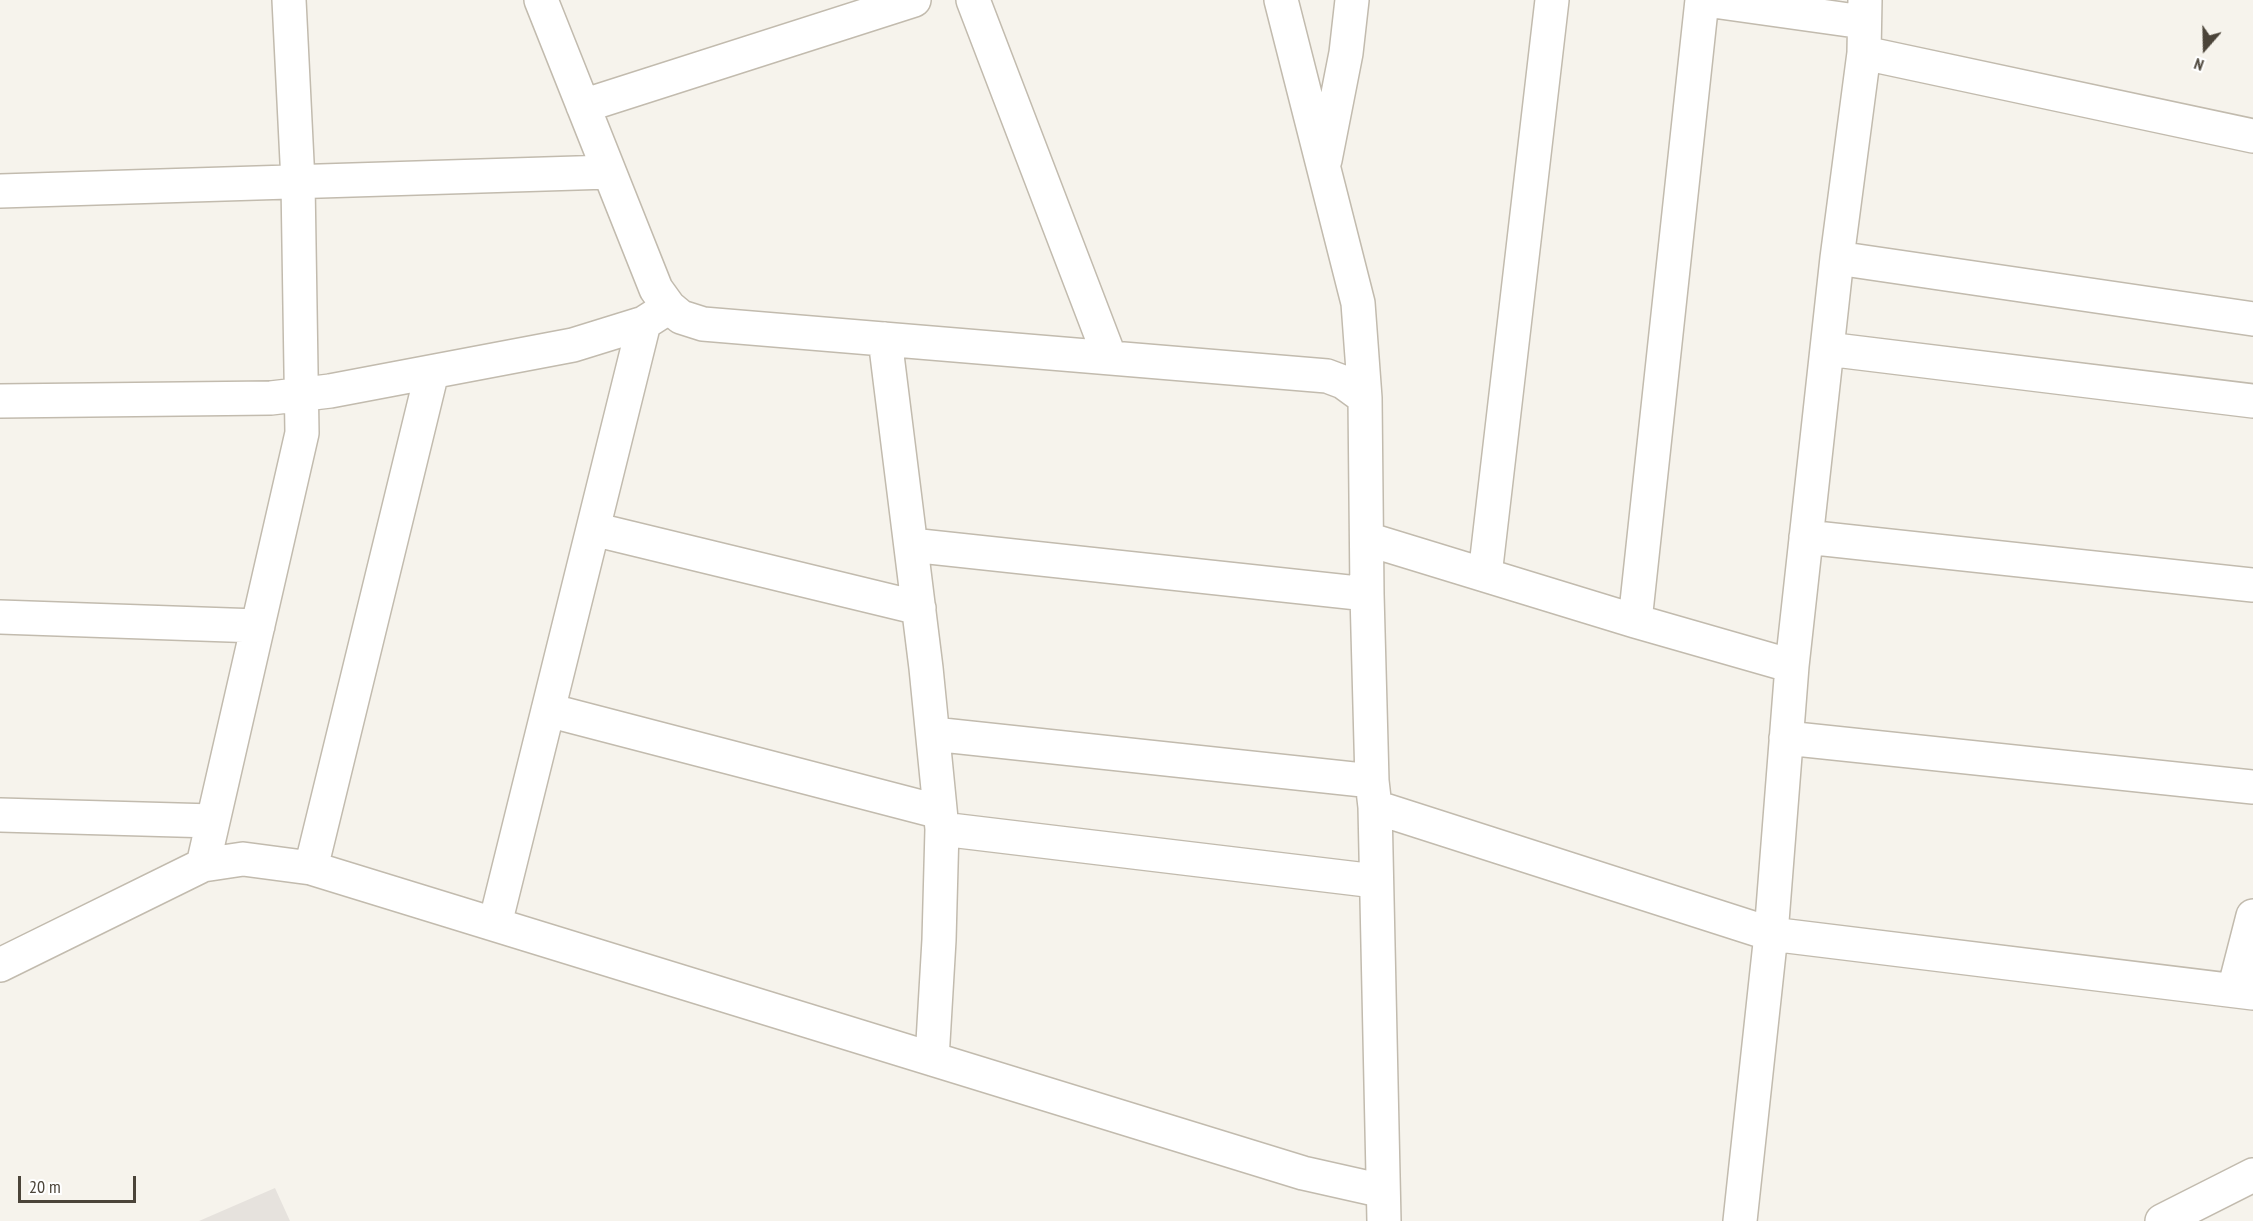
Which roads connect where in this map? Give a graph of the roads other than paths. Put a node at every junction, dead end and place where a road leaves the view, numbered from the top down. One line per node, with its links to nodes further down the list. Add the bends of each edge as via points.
1 (289, 0): 14 (street)
2 (541, 0): 10 (street)
3 (914, 0): 10 (street)
4 (973, 0): 21 (street)
5 (1281, 0): 12 (street)
6 (1352, 0): 12 (street, via 1346,53)
7 (1552, 0): 31 (street)
8 (1704, 0): 9 (street); 36 (street)
9 (1864, 25): 11 (street); 16 (street)
10 (583, 106): 13 (street)
11 (2253, 136)
12 (1323, 168): 24 (street, via 1358,303)
13 (609, 172): 14 (street); 17 (street, via 656,289)
14 (298, 182): 15 (street); 23 (street)
15 (0, 191)
16 (1837, 258): 18 (street); 20 (street)
17 (656, 315): 19 (street, via 703,324); 22 (street, via 573,345); 27 (street)
18 (2253, 319)
19 (885, 339): 21 (street); 30 (street)
20 (1827, 349): 26 (street); 28 (street)
21 (1110, 358): 24 (street, via 1327,376)
22 (432, 372): 23 (street); 48 (street)
23 (304, 395): 25 (street); 37 (street, via 297,466)
24 (1365, 398): 29 (street)
25 (0, 401)
26 (2253, 401)
27 (593, 529): 34 (street); 39 (street)
28 (1806, 537): 32 (street); 38 (street)
29 (1367, 539): 31 (street); 33 (street)
30 (911, 545): 33 (street); 34 (street)
31 (1485, 574): 36 (street)
32 (2253, 585)
33 (1367, 594): 43 (street)
34 (919, 608): 40 (street)
35 (0, 617): 37 (street)
36 (1635, 621): 38 (street)
37 (258, 626): 46 (street)
38 (1792, 666): 41 (street)
39 (548, 710): 45 (street); 51 (street)
40 (933, 734): 43 (street); 45 (street)
41 (1786, 738): 42 (street); 52 (street)
42 (2253, 787)
43 (1373, 794): 49 (street); 52 (street)
44 (0, 815): 46 (street)
45 (941, 820): 49 (street); 55 (street)
46 (213, 821): 47 (street)
47 (203, 864): 48 (street, via 243,860); 53 (street)
48 (311, 868): 51 (street)
49 (1375, 881): 57 (street)
50 (2253, 916): 54 (street)
51 (495, 924): 55 (street)
52 (1771, 934): 54 (street); 58 (street)
53 (0, 965)
54 (2243, 991)
55 (932, 1059): 57 (street, via 1303,1173)
56 (2253, 1175): 59 (street)
57 (1384, 1206)
58 (1740, 1221)
59 (2162, 1221)

